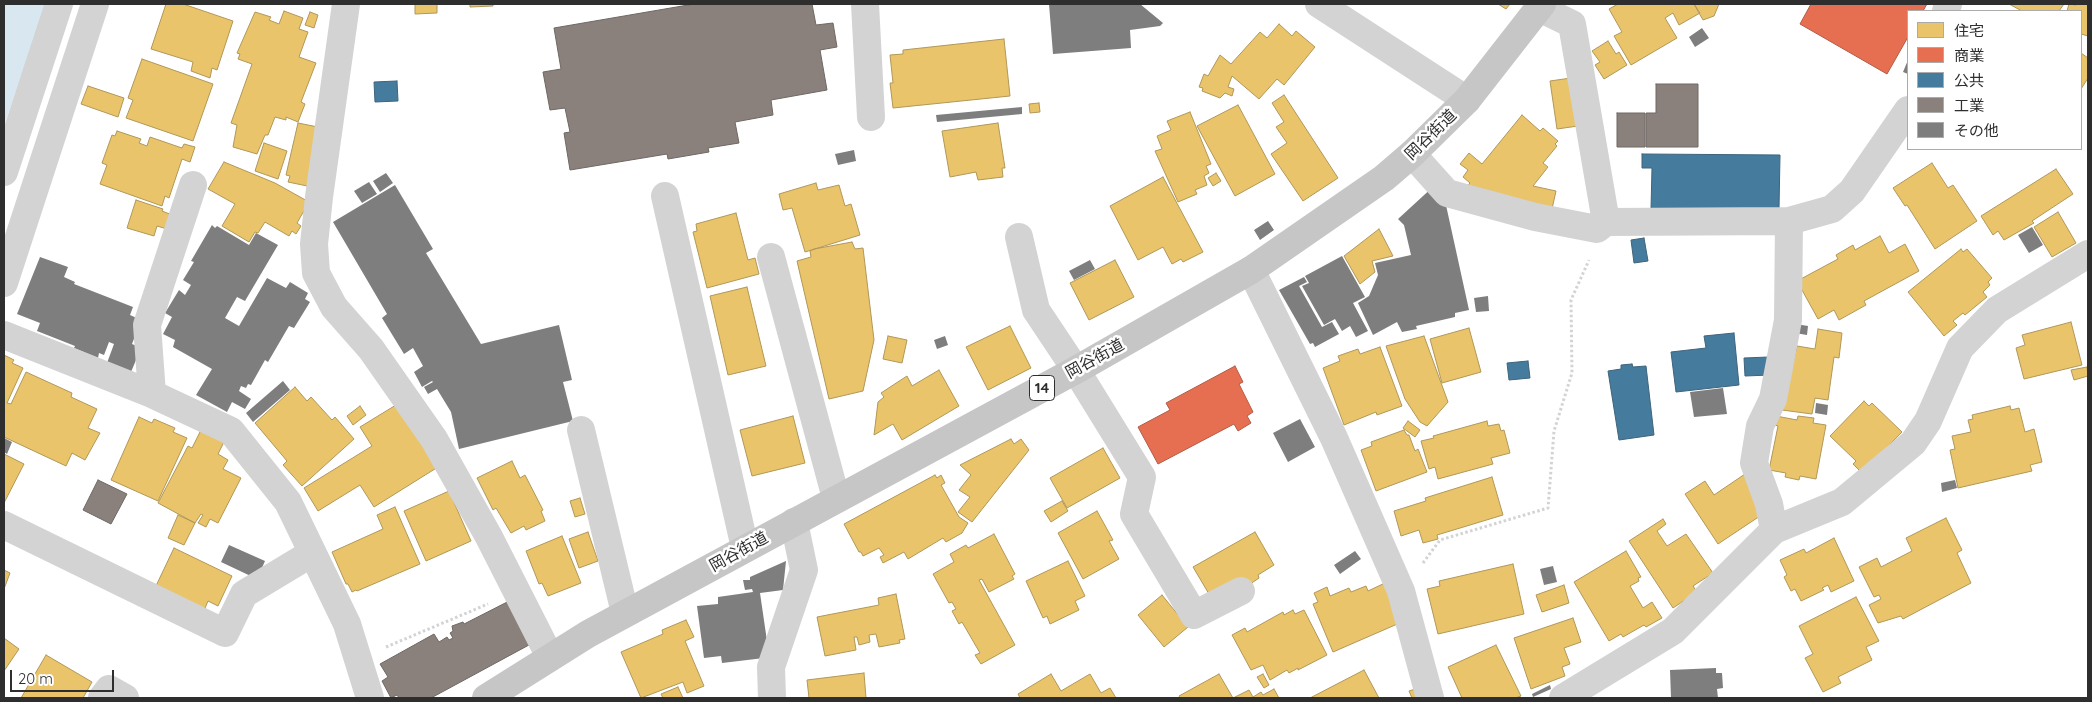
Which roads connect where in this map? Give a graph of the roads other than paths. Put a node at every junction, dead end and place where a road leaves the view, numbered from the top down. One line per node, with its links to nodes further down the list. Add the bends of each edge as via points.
1 (59, 4): 11 (street)
2 (95, 4): 20 (street)
3 (346, 4): 33 (street, via 318,197 314,244 316,273 334,307 371,349 434,439)
4 (865, 4): 9 (street)
5 (1319, 4): 7 (street)
6 (1541, 6): 7 (main road, 岡谷街道 / 14); 15 (street, via 1572,24)
7 (1467, 100): 10 (main road, 岡谷街道 / 14)
8 (1907, 111): 14 (street, via 1852,191 1832,209)
9 (871, 116)
10 (1412, 154): 15 (street, via 1447,193 1535,217 1597,229); 19 (main road, 岡谷街道 / 14, via 1377,183)
11 (4, 172)
12 (192, 185): 23 (street, via 147,325)
13 (665, 196): 29 (street)
14 (1789, 221): 15 (street); 28 (street, via 1788,320 1773,399 1760,426 1754,463)
15 (1606, 222)
16 (1019, 237): 22 (street, via 1036,310)
17 (2088, 254): 28 (street, via 1997,310 1960,348 1928,421 1913,443 1842,502)
18 (771, 257): 25 (street)
19 (1251, 270): 22 (main road, 岡谷街道 / 14); 39 (street, via 1334,438 1401,591)
20 (4, 283)
21 (4, 335): 23 (street)
22 (1076, 370): 25 (main road, 岡谷街道 / 14); 31 (street, via 1142,477 1134,514 1194,615)
23 (152, 394): 30 (street, via 231,431 288,502)
24 (581, 430): 32 (street)
25 (836, 498): 26 (main road, 岡谷街道 / 14)
26 (794, 522): 29 (main road, 岡谷街道 / 14); 38 (street, via 804,570 771,667)
27 (4, 525): 30 (street, via 225,633 244,594)
28 (1774, 530): 40 (street, via 1672,631)
29 (745, 548): 32 (main road, 岡谷街道 / 14)
30 (312, 553): 36 (street, via 347,624)
31 (1241, 591)
32 (625, 614): 33 (main road, 岡谷街道 / 14)
33 (550, 656): 37 (main road, 岡谷街道 / 14)
34 (102, 698): 35 (street, via 109,688)
35 (125, 698)
36 (370, 698)
37 (486, 698)
38 (772, 698)
39 (1430, 698)
40 (1563, 698)

